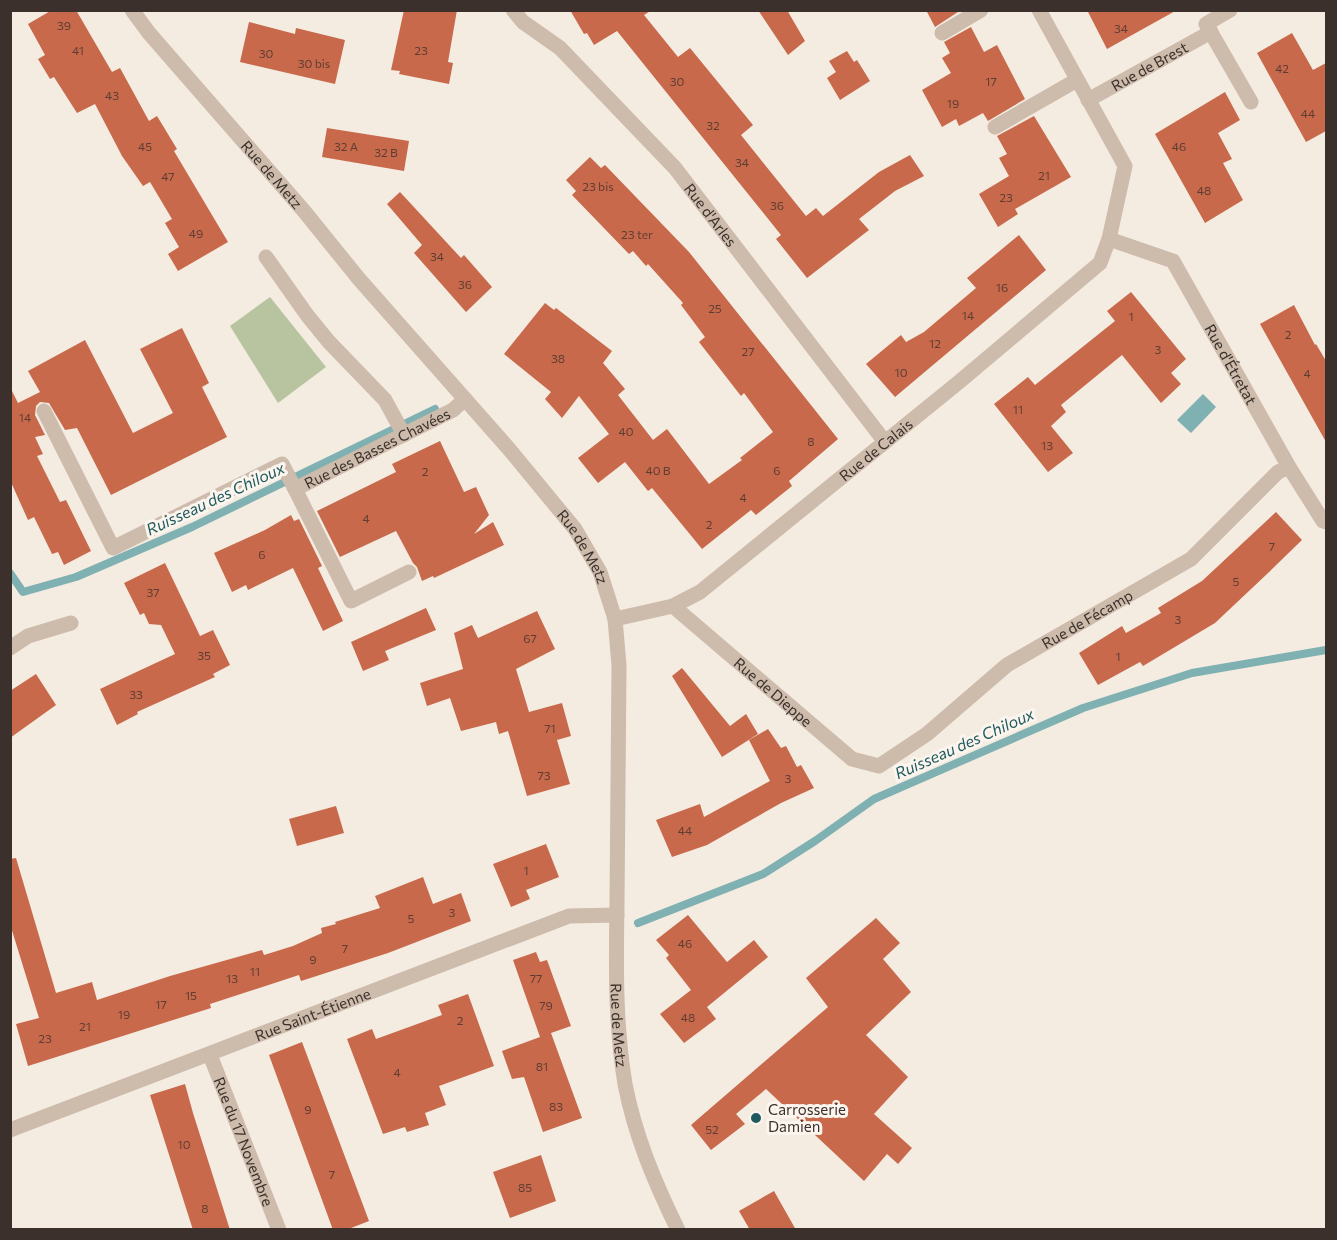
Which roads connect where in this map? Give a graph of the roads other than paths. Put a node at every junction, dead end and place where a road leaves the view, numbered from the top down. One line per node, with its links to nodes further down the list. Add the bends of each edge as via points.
1 (132, 10): 14 (street, Rue de Metz)
2 (513, 10): 17 (street, Rue d'Arles, via 523,22 560,48 675,168)
3 (981, 10): 7 (street)
4 (1039, 10): 8 (street)
5 (1230, 10): 6 (street, Rue de Brest, via 1206,24)
6 (1211, 32): 9 (street, Rue de Brest); 10 (street)
7 (942, 33)
8 (1077, 80): 9 (street); 11 (street)
9 (1088, 100): 12 (street, via 1125,166)
10 (1251, 102)
11 (995, 127)
12 (1109, 238): 17 (street, Rue de Calais, via 1100,263); 18 (street, Rue d'Étretat, via 1173,261)
13 (266, 257): 16 (street, via 329,342 385,400)
14 (465, 399): 16 (street, Rue des Basses Chavées, via 453,410); 23 (street, Rue de Metz, via 575,529 600,572)
15 (44, 411): 19 (street, Rue des Basses Chavées, via 113,548 282,464)
16 (404, 435): 19 (street, Rue des Basses Chavées)
17 (885, 442): 22 (street, Rue de Calais, via 700,592)
18 (1289, 467): 20 (street, Rue d'Étretat); 26 (street, Rue de Fécamp, via 1278,471 1191,559 1007,665 927,734)
19 (295, 489): 21 (street, via 351,601)
20 (1326, 522)
21 (409, 573)
22 (673, 606): 23 (street, Rue de Calais); 26 (street, Rue de Dieppe, via 852,759)
23 (615, 619): 27 (street, Rue de Metz, via 619,677)
24 (71, 623): 25 (street, via 28,636)
25 (10, 648)
26 (879, 766)
27 (617, 915): 28 (street, Rue Saint-Étienne, via 569,916); 31 (street, Rue de Metz, via 618,1032 626,1086 648,1163)
28 (210, 1055): 29 (street, Rue Saint-Étienne); 30 (street, Rue du 17 Novembre)
29 (10, 1130)
30 (279, 1230)
31 (678, 1230)

